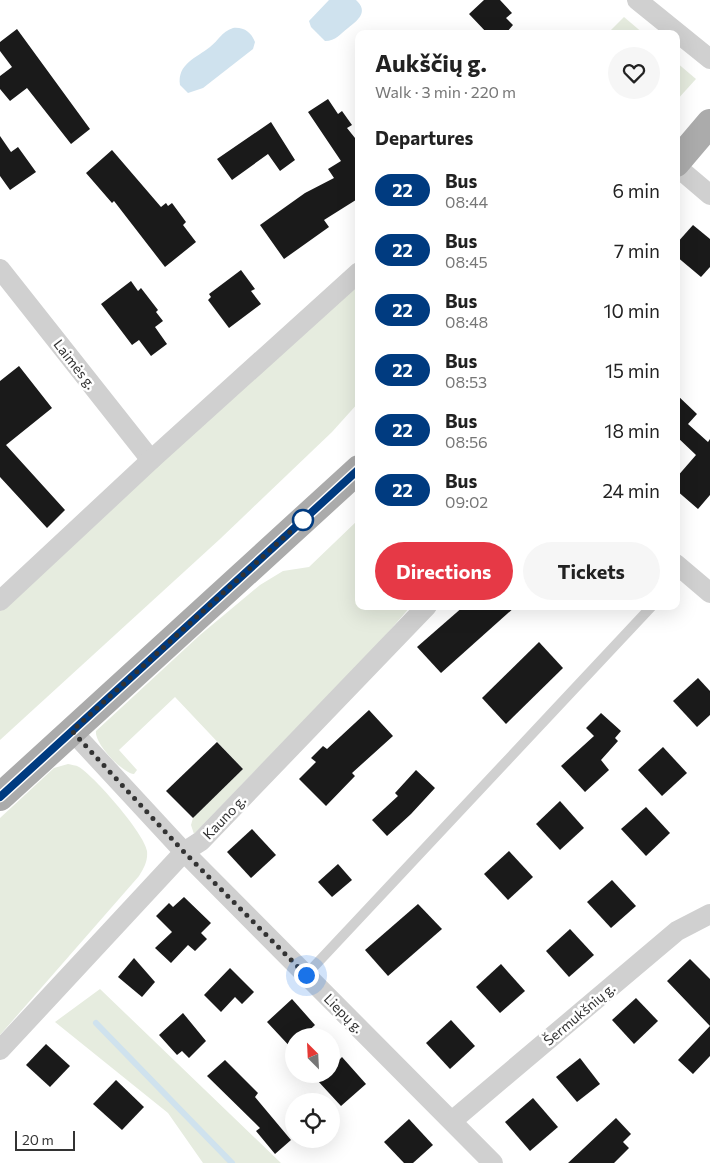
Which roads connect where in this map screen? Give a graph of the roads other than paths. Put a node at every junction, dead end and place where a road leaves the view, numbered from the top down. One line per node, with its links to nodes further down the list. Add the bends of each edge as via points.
1 (648, 3): 2 (street)
2 (678, 30)
3 (680, 32): 4 (street)
4 (710, 59)
5 (710, 123): 6 (main road)
6 (680, 159)
7 (680, 168): 8 (street)
8 (710, 195)
9 (0, 268): 11 (street, Laimės g.)
10 (355, 276): 11 (street)
11 (151, 460): 15 (street)
12 (355, 473): 18 (main road)
13 (680, 572): 14 (street)
14 (710, 593)
15 (0, 601)
16 (423, 610): 20 (street, Kauno g., via 201,841)
17 (648, 610): 22 (lane)
18 (72, 731): 19 (main road); 20 (street, Liepų g.)
19 (0, 797)
20 (184, 852): 22 (street, Liepų g.); 23 (street, Kauno g.)
21 (710, 914): 24 (street, Šermukšnių g., via 677,931)
22 (306, 975): 24 (street, Liepų g.)
23 (0, 1050)
24 (452, 1121): 25 (street, Liepų g.)
25 (493, 1163)

